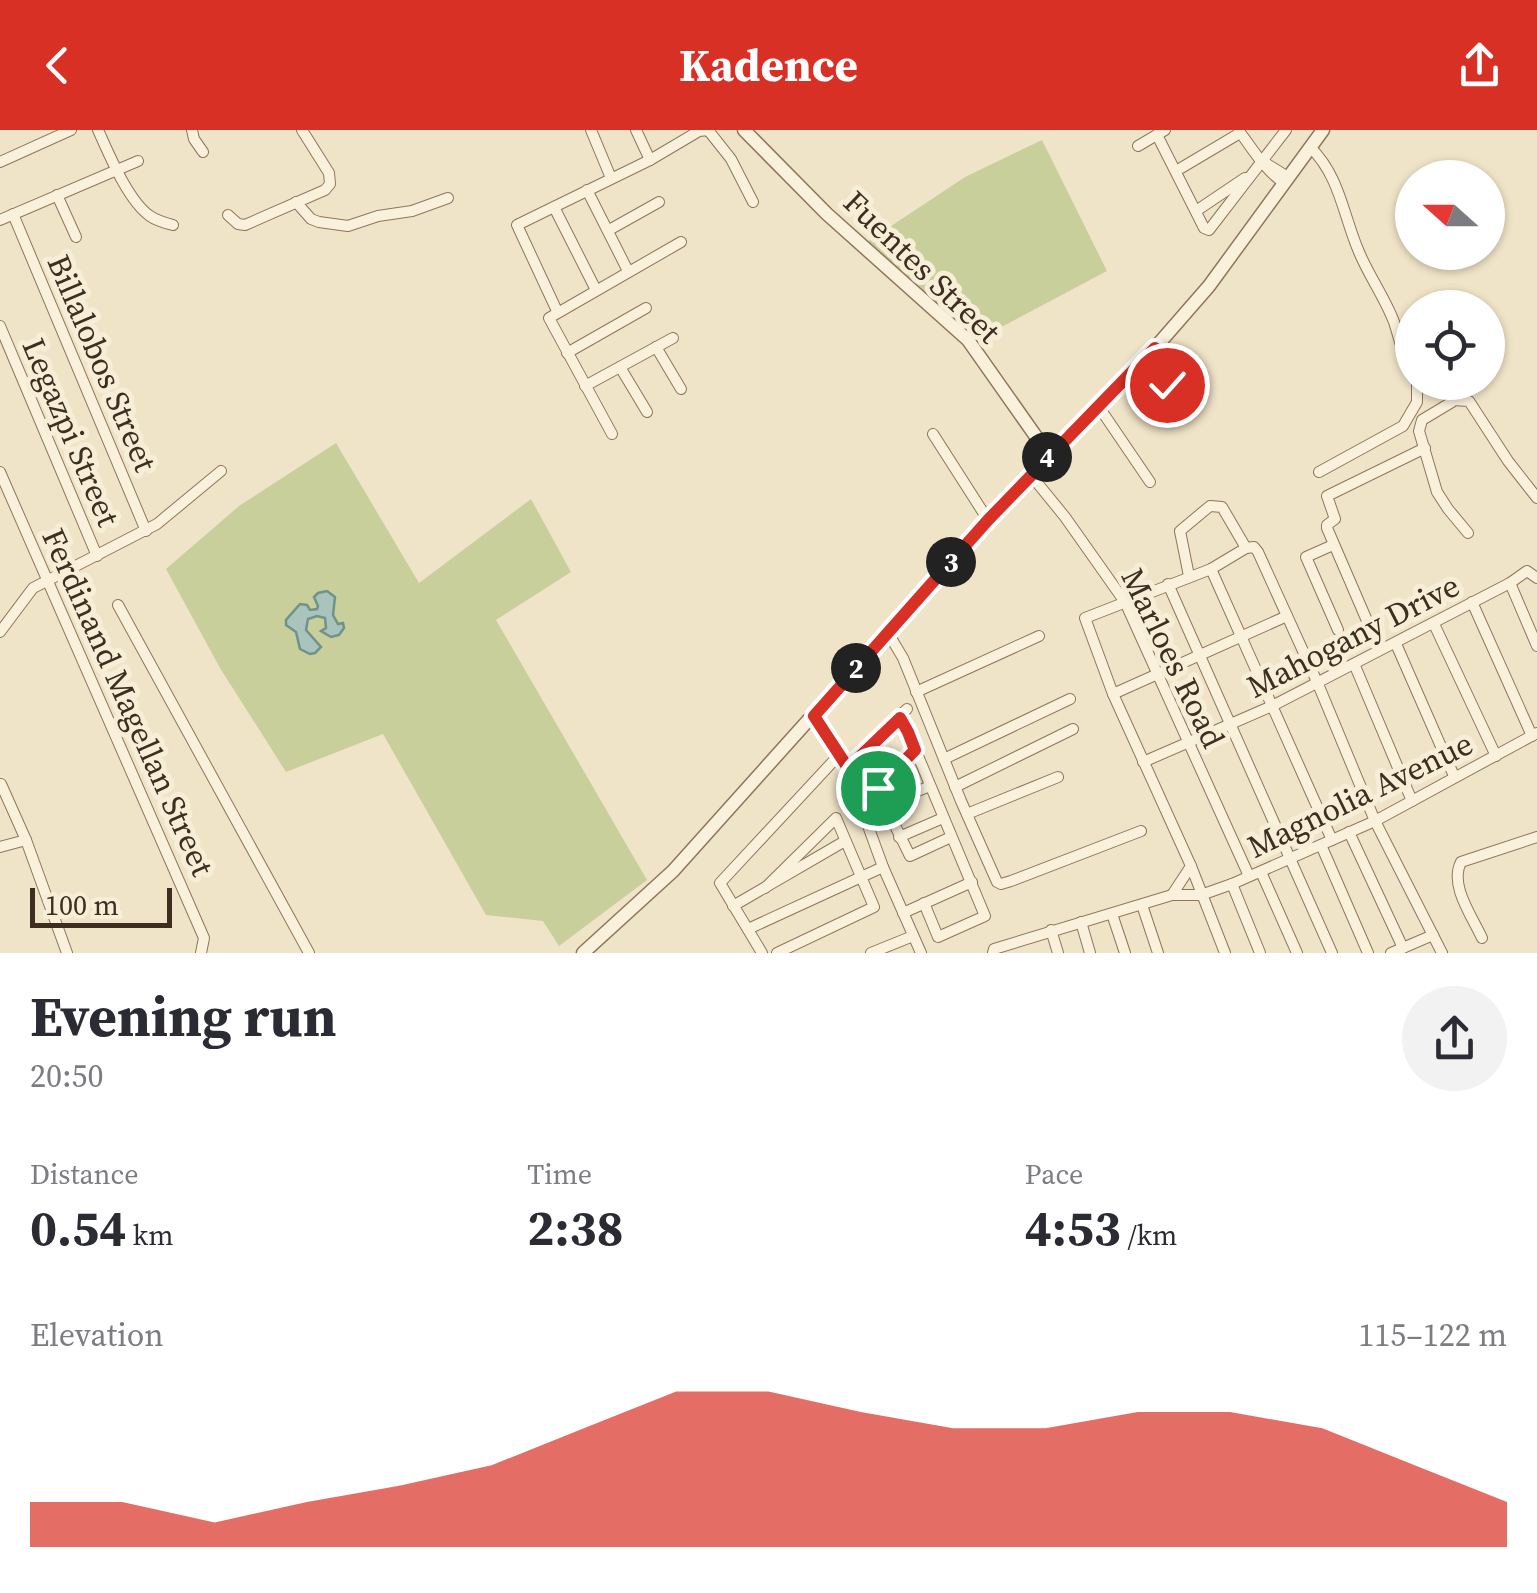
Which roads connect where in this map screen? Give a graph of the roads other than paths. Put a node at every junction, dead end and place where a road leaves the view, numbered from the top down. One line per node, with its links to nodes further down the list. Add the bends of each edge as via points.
1 (71, 130): 20 (street)
2 (98, 130): 21 (street)
3 (192, 130): 16 (street)
4 (302, 130): 29 (street, via 330,184)
5 (592, 130): 24 (street)
6 (636, 130): 18 (street)
7 (699, 130): 8 (street); 18 (street)
8 (709, 130): 31 (street)
9 (744, 130): 62 (street, Fuentes Street, via 968,340)
10 (1286, 130): 19 (street)
11 (1323, 130): 15 (street)
12 (1161, 132): 14 (street); 22 (street)
13 (1239, 132): 19 (street); 22 (street)
14 (1138, 146)
15 (1310, 147): 25 (street); 46 (street, via 1336,184 1358,251)
16 (203, 152)
17 (138, 160): 21 (street)
18 (650, 160): 24 (street)
19 (1262, 161): 23 (street); 25 (street, via 1264,169)
20 (0, 162)
21 (116, 169): 27 (street); 37 (street, via 144,212)
22 (1176, 171): 33 (street)
23 (1251, 175): 33 (street); 33 (street, via 1209,230)
24 (611, 178): 26 (street)
25 (1286, 180): 49 (street)
26 (587, 190): 32 (street); 38 (street)
27 (57, 194): 34 (street); 39 (street)
28 (448, 198): 29 (street, via 348,226 311,219)
29 (296, 202): 35 (street, via 245,225)
30 (660, 202): 38 (street)
31 (752, 202)
32 (554, 206): 42 (street); 44 (street, via 516,225)
33 (1196, 210)
34 (12, 214): 36 (street); 70 (street, Billalobos Street)
35 (228, 215)
36 (0, 220)
37 (173, 225)
38 (609, 230): 41 (street)
39 (76, 237)
40 (681, 242): 41 (street)
41 (628, 271): 42 (street)
42 (596, 290): 44 (street)
43 (646, 308): 50 (street)
44 (553, 315): 50 (street)
45 (0, 326): 74 (street, Legazpi Street)
46 (1395, 326)
47 (673, 338): 48 (street)
48 (656, 347): 51 (street); 53 (street)
49 (1155, 348): 56 (street); 57 (street)
50 (568, 353): 52 (street)
51 (620, 367): 52 (street); 58 (street)
52 (586, 386): 59 (street)
53 (681, 389)
54 (1418, 400): 65 (street, via 1403,426)
55 (1453, 400): 61 (street, via 1418,426); 68 (street, via 1469,401)
56 (1174, 402)
57 (1100, 407): 62 (street); 67 (street)
58 (647, 412)
59 (612, 434)
60 (933, 434): 69 (street)
61 (1425, 448): 71 (street, via 1437,492); 72 (street, via 1327,496 1335,517 1326,526)
62 (1049, 455): 66 (street)
63 (221, 471): 70 (street)
64 (0, 472): 78 (street, Ferdinand Magellan Street)
65 (1319, 472)
66 (1030, 474): 69 (street); 81 (street, Marloes Road)
67 (1150, 482)
68 (1537, 498)
69 (988, 520): 89 (street)
70 (146, 531): 74 (street)
71 (1468, 533)
72 (1333, 545): 85 (street); 87 (street, via 1306,557)
73 (1246, 548): 75 (street); 76 (street, via 1222,507 1210,506 1180,531); 84 (street, via 1258,552)
74 (97, 556): 78 (street)
75 (1211, 569): 76 (street); 91 (street)
76 (1189, 576): 80 (street)
77 (1537, 578): 79 (street, Mahogany Drive, via 1527,570)
78 (47, 580): 88 (street, via 33,588); 157 (street, Ferdinand Magellan Street, via 204,938)
79 (1510, 583): 82 (street, Mahogany Drive); 93 (street)
80 (1168, 584): 81 (street); 94 (street)
81 (1125, 602): 96 (street, Marloes Road); 99 (street, via 1085,618)
82 (1472, 602): 86 (street, Mahogany Drive); 105 (street)
83 (118, 605): 158 (street)
84 (1287, 616): 91 (street); 97 (street)
85 (1368, 622)
86 (1434, 624): 92 (street, Mahogany Drive); 109 (street)
87 (1338, 630)
88 (0, 632)
89 (888, 632): 98 (street); 102 (street)
90 (1038, 636): 98 (street)
91 (1241, 636): 94 (street); 101 (street)
92 (1396, 644): 95 (street, Mahogany Drive); 113 (street)
93 (1537, 646)
94 (1199, 656): 96 (street); 103 (street)
95 (1354, 666): 97 (street, Mahogany Drive); 118 (street)
96 (1156, 675): 99 (street); 106 (street, Marloes Road)
97 (1318, 684): 101 (street, Mahogany Drive); 122 (street)
98 (916, 692): 110 (street)
99 (1113, 694): 111 (street)
100 (1070, 699): 110 (street)
101 (1272, 706): 103 (street, Mahogany Drive); 130 (street)
102 (814, 716): 108 (street); 159 (street, via 672,871)
103 (1230, 726): 106 (street, Mahogany Drive); 132 (street)
104 (1073, 729): 117 (street)
105 (1535, 734): 109 (street, Magnolia Avenue)
106 (1187, 744): 111 (street, Mahogany Drive); 135 (street, Marloes Road)
107 (915, 750): 112 (street, via 903,714); 116 (street); 119 (street, via 878,788)
108 (839, 756): 112 (street); 143 (street, via 720,883)
109 (1496, 756): 113 (street, Magnolia Avenue)
110 (944, 759): 117 (street)
111 (1143, 762): 133 (street)
112 (848, 768): 134 (street)
113 (1454, 776): 118 (street, Magnolia Avenue)
114 (1058, 777): 120 (street)
115 (1, 784): 128 (street)
116 (930, 786): 119 (street); 121 (street)
117 (955, 787): 120 (street)
118 (1412, 801): 122 (street, Magnolia Avenue)
119 (884, 805): 125 (street)
120 (967, 814): 123 (street, via 1001,884)
121 (943, 818): 125 (street); 126 (street)
122 (1375, 821): 124 (street, Magnolia Avenue); 150 (street)
123 (1140, 831)
124 (1349, 832): 130 (street, Magnolia Avenue); 155 (street)
125 (899, 837): 126 (street, via 910,856)
126 (951, 837): 137 (street)
127 (1537, 837): 152 (street, via 1458,867 1457,884)
128 (26, 840): 131 (street); 156 (street)
129 (845, 841): 136 (street); 139 (street); 139 (street, via 836,818)
130 (1326, 842): 132 (street, Magnolia Avenue); 173 (street)
131 (0, 848)
132 (1291, 859): 135 (street, Magnolia Avenue); 172 (street)
133 (1191, 866): 140 (street); 141 (street)
134 (883, 867): 136 (street); 145 (street)
135 (1255, 874): 138 (street, Magnolia Avenue); 171 (street, Marloes Road)
136 (861, 876): 148 (street); 161 (street, via 874,908)
137 (972, 882): 142 (street); 142 (street, via 986,916 975,922 938,936)
138 (1232, 884): 141 (street, Magnolia Avenue); 170 (street)
139 (765, 888): 143 (street)
140 (1172, 895): 141 (street, Magnolia Avenue); 144 (street)
141 (1201, 895): 169 (street)
142 (924, 903): 145 (street)
143 (733, 906): 148 (street)
144 (1142, 906): 146 (street); 168 (street)
145 (904, 913): 151 (street)
146 (1112, 914): 147 (street); 167 (street)
147 (1081, 922): 149 (street); 166 (street)
148 (748, 929): 160 (street)
149 (1051, 930): 153 (street); 165 (street)
150 (1433, 935): 155 (street); 174 (street)
151 (913, 936): 162 (street); 163 (street)
152 (1482, 938)
153 (1021, 939): 154 (street); 164 (street)
154 (994, 951)
155 (1397, 951)
156 (67, 953)
157 (201, 953)
158 (309, 953)
159 (582, 953)
160 (762, 953)
161 (777, 953)
162 (871, 953)
163 (920, 953)
164 (1025, 953)
165 (1058, 953)
166 (1090, 953)
167 (1125, 953)
168 (1158, 953)
169 (1225, 953)
170 (1260, 953)
171 (1297, 953)
172 (1332, 953)
173 (1368, 953)
174 (1442, 953)

